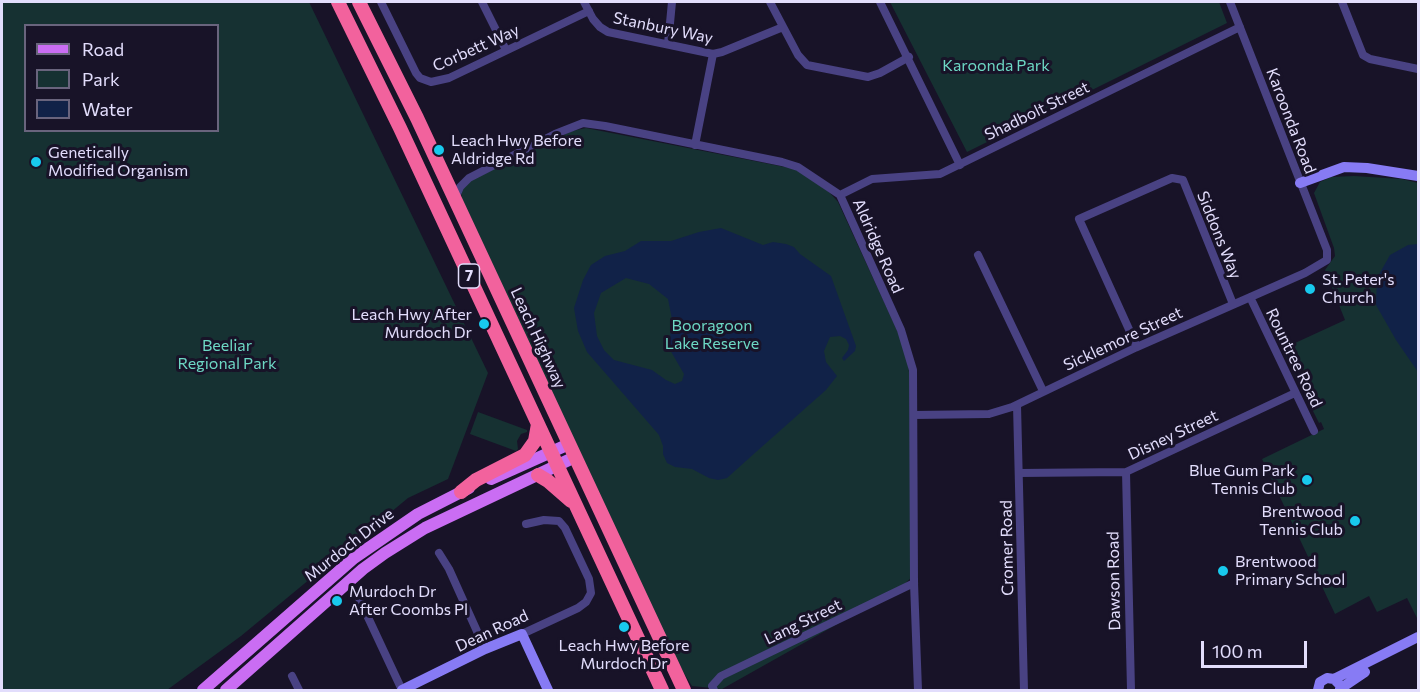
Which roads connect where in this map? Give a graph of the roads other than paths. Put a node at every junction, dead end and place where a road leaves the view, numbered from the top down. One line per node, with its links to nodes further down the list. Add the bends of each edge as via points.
1 (338, 2): 34 (highway, 7)
2 (359, 2): 24 (highway, Leach Highway / 7)
3 (381, 2): 15 (street, Corbett Way, via 416,74 425,81 442,81)
4 (482, 2): 15 (street)
5 (584, 2): 11 (street, Stanbury Way)
6 (672, 2): 14 (street)
7 (770, 2): 12 (street)
8 (880, 2): 17 (street)
9 (1230, 2): 13 (street, Karoonda Road)
10 (1342, 2): 18 (street, via 1363,55)
11 (589, 11): 14 (street, Stanbury Way, via 608,32); 15 (street, Corbett Way)
12 (783, 27): 16 (street, Stanbury Way); 17 (street, via 807,65 868,77)
13 (1240, 27): 20 (street, Shadbolt Street); 22 (street, Karoonda Road)
14 (668, 44): 16 (street, Stanbury Way)
15 (506, 50)
16 (713, 54): 19 (street)
17 (909, 57): 20 (street)
18 (1419, 69)
19 (695, 145): 23 (street, Aldridge Road, via 798,167); 24 (street, Aldridge Road, via 582,123 469,178)
20 (960, 165): 23 (street, Shadbolt Street, via 940,174 872,179)
21 (1419, 176): 22 (street, via 1352,167 1335,169)
22 (1300, 183): 25 (street, Karoonda Road)
23 (840, 195): 33 (street, Aldridge Road, via 905,341 913,370)
24 (455, 199): 36 (highway, Leach Highway / 7)
25 (1327, 250): 27 (street, Sicklemore Street, via 1327,260 1321,265)
26 (978, 255): 30 (street)
27 (1250, 297): 28 (street, Sicklemore Street); 31 (street, Rountree Road)
28 (1233, 304): 29 (street, Sicklemore Street); 29 (street, Siddons Way, via 1183,180 1172,177 1076,219)
29 (1137, 347): 30 (street, Sicklemore Street)
30 (1043, 391): 32 (street, Sicklemore Street)
31 (1295, 393): 35 (street, Rountree Road); 40 (street, Disney Street)
32 (1017, 405): 33 (street, Sicklemore Street, via 989,414); 41 (street, Cromer Road)
33 (914, 415): 48 (street, Aldridge Road)
34 (538, 424): 37 (highway, 7); 43 (highway, via 534,443 525,455)
35 (1314, 431)
36 (569, 444): 37 (main road, Murdoch Drive); 38 (highway, Leach Highway / 7)
37 (551, 452): 39 (highway, 7); 43 (main road, Murdoch Drive)
38 (575, 457): 39 (main road, Murdoch Drive); 47 (highway, Leach Highway / 7)
39 (557, 466): 42 (main road, Murdoch Drive); 44 (highway, 7)
40 (1126, 472): 41 (street, Disney Street); 67 (street, Dawson Road)
41 (1019, 473): 66 (street, Cromer Road)
42 (538, 476): 44 (highway); 59 (main road, Murdoch Drive, via 425,528 385,553)
43 (460, 492): 58 (main road, Murdoch Drive, via 408,520 354,558)
44 (575, 504): 49 (highway, 7)
45 (526, 524): 51 (street, Dean Road, via 559,521 589,579 591,593 578,608)
46 (439, 553): 54 (street)
47 (631, 579): 49 (highway); 64 (highway, Leach Highway / 7)
48 (914, 584): 57 (street, Lang Street, via 721,676); 65 (street, Aldridge Road)
49 (613, 588): 63 (highway, 7)
50 (358, 596): 61 (street)
51 (522, 634): 54 (street, Dean Road); 62 (street)
52 (1419, 637): 56 (street)
53 (1419, 644): 56 (street)
54 (485, 649): 61 (street, Dean Road)
55 (292, 676): 60 (street)
56 (1338, 686): 68 (street, via 1323,680)
57 (713, 688)
58 (203, 690)
59 (226, 690)
60 (299, 690)
61 (402, 690)
62 (548, 690)
63 (662, 690)
64 (684, 690)
65 (918, 690)
66 (1024, 690)
67 (1131, 690)
68 (1317, 690)

